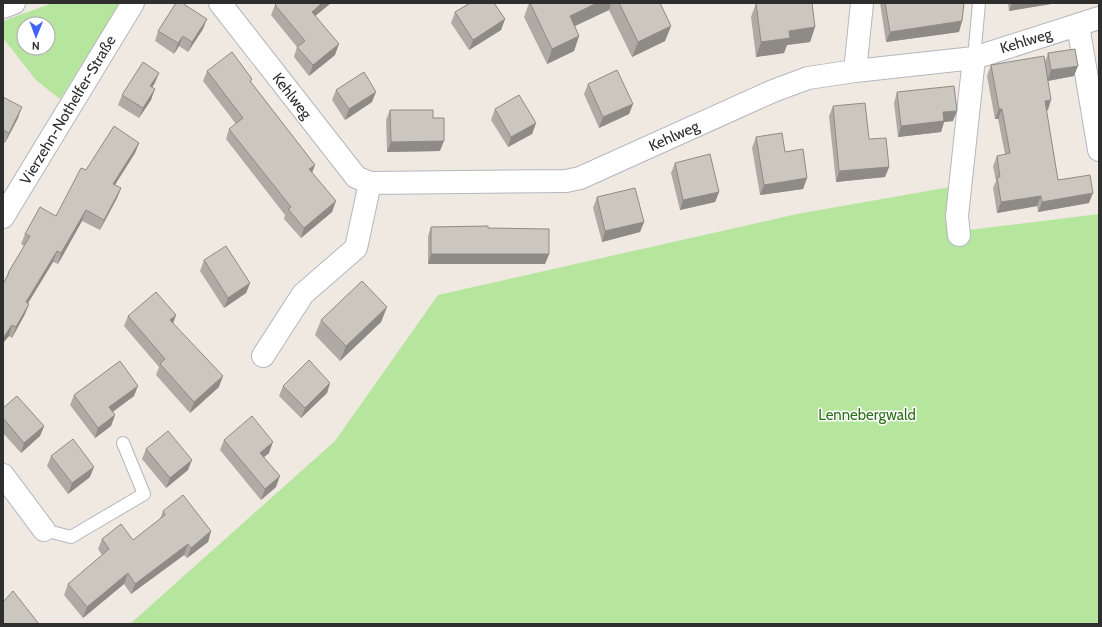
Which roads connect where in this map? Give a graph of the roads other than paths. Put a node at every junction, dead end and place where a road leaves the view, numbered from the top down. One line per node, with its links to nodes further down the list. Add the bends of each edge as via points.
1 (14, 3): 6 (street)
2 (133, 3): 13 (street, Vierzehn-Nothelfer-Straße)
3 (220, 3): 12 (street, Kehlweg, via 356,177)
4 (862, 3): 10 (street)
5 (979, 3): 9 (lane, Kehlweg)
6 (3, 7)
7 (1099, 18): 8 (street, Kehlweg)
8 (1078, 25): 9 (street, Kehlweg); 11 (street)
9 (974, 58): 10 (street, Kehlweg); 14 (street, Kehlweg, via 957,216)
10 (856, 71): 12 (street, Kehlweg, via 808,78 773,91 580,178 566,181)
11 (1099, 150)
12 (370, 183): 15 (street, via 356,248 303,294)
13 (3, 217)
14 (959, 234)
15 (263, 356)
16 (123, 443): 18 (lane, via 144,494 71,537)
17 (3, 476): 18 (street)
18 (44, 530)

